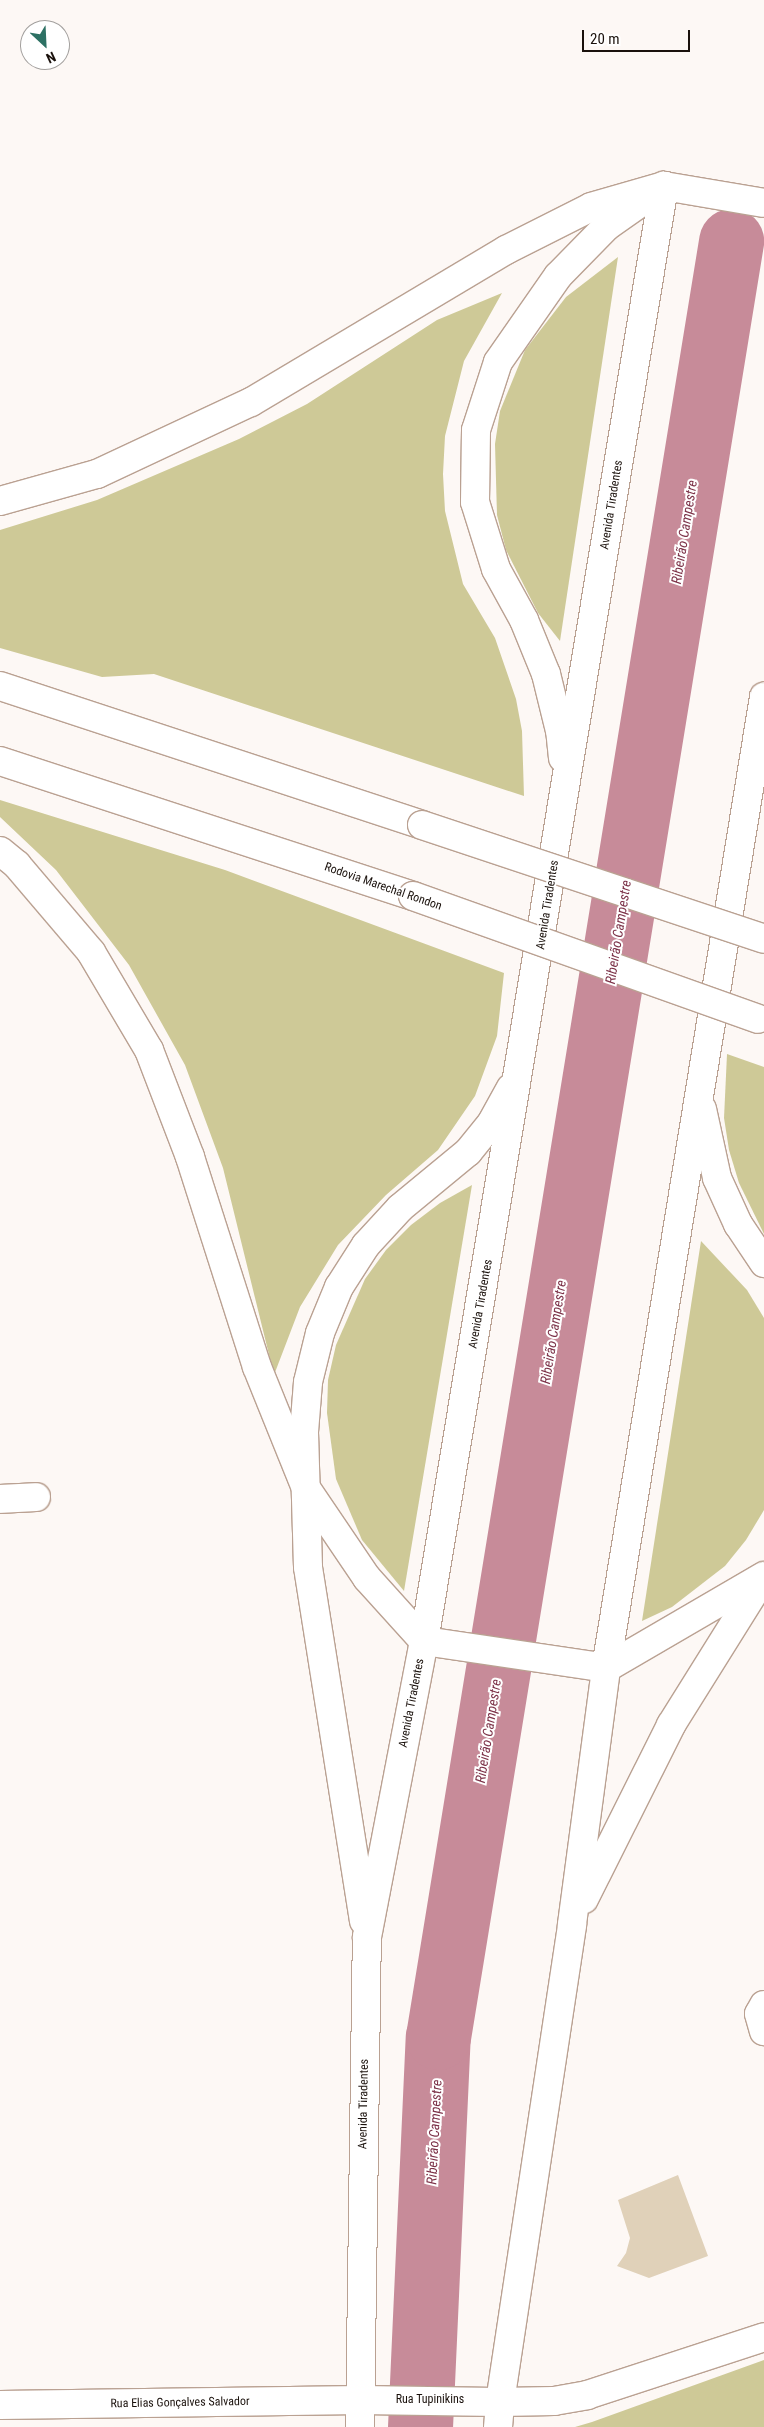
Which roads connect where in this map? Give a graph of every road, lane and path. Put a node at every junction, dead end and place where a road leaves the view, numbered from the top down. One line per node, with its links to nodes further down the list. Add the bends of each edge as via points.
1 (664, 186): 2 (main road); 3 (main road, via 591,207 506,250 251,402 97,474); 8 (main road, Avenida Tiradentes); 8 (main road, via 607,226 558,276 498,362 476,430 475,502 496,569 524,620 546,674 560,731)
2 (764, 203)
3 (0, 501)
4 (0, 686): 11 (main road, bridge)
5 (764, 697): 9 (main road)
6 (0, 761): 12 (main road, Rodovia Marechal Rondon, bridge, via 413,896)
7 (764, 764): 9 (main road)
8 (566, 789): 13 (main road, Avenida Tiradentes)
9 (745, 812): 14 (main road)
10 (0, 851): 16 (main road, via 17,865 91,952 149,1050 190,1157 257,1367)
11 (764, 939)
12 (761, 1020)
13 (524, 1054): 16 (main road, via 511,1089 486,1130 468,1152 400,1208 366,1245 339,1287 320,1333 308,1382 304,1432); 20 (main road, Avenida Tiradentes)
14 (700, 1078): 15 (main road, via 704,1129 717,1178 738,1224); 21 (main road)
15 (764, 1263)
16 (306, 1488): 20 (main road, via 367,1578); 23 (main road, via 308,1567 315,1622)
17 (36, 1497): 18 (main road)
18 (0, 1499)
19 (764, 1576): 21 (main road); 22 (main road, via 671,1724)
20 (436, 1643): 21 (main road); 23 (main road, Avenida Tiradentes)
21 (600, 1668): 22 (main road)
22 (572, 1924): 29 (main road)
23 (367, 1937): 27 (main road, Avenida Tiradentes)
24 (764, 2005): 25 (main road, via 759,2014)
25 (764, 2031)
26 (764, 2337): 29 (main road, Rua Tupinikins, via 587,2395)
27 (368, 2400): 28 (main road, Rua Elias Gonçalves Salvador); 29 (main road, Rua Tupinikins); 30 (main road, Avenida Tiradentes)
28 (0, 2405)
29 (495, 2410)
30 (360, 2427)

